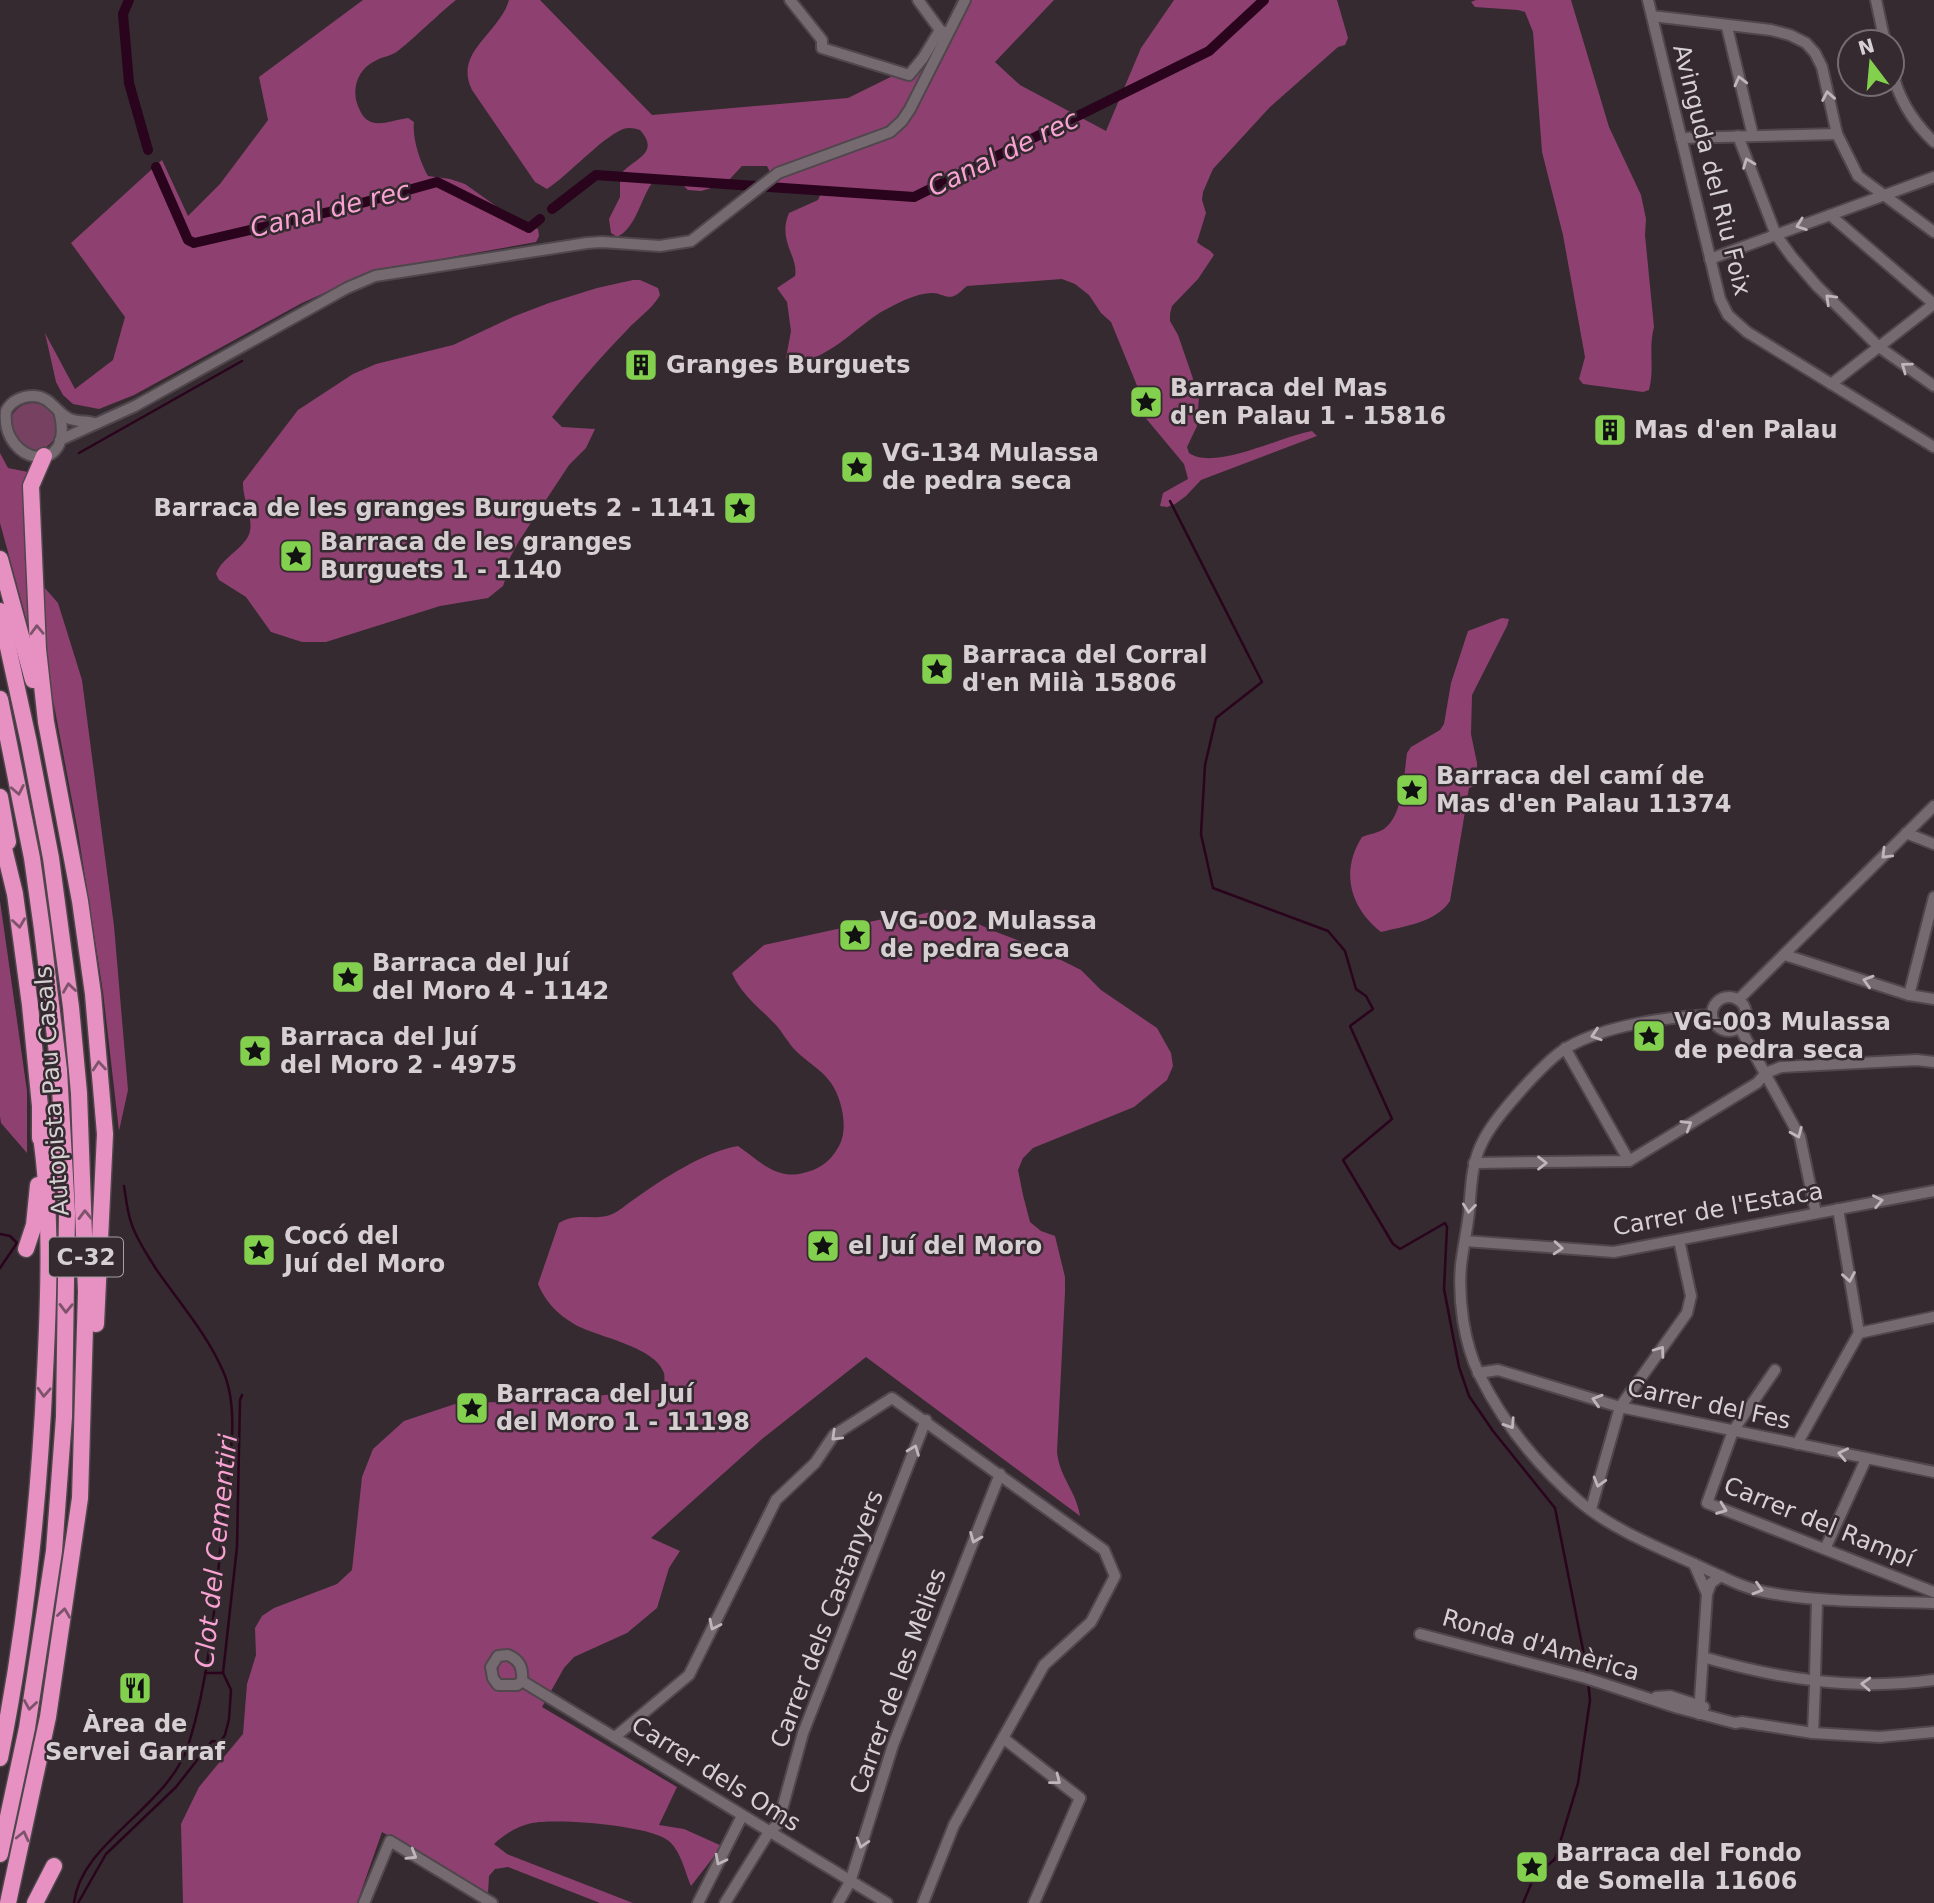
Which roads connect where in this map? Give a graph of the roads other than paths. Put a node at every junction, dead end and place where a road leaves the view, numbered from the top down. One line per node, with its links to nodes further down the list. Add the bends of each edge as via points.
1 (790, 0): 9 (street, via 822,40 822,48 909,75)
2 (918, 0): 9 (street)
3 (965, 0): 9 (street)
4 (1648, 0): 6 (street, Avinguda del Riu Foix)
5 (1876, 0): 8 (street)
6 (1652, 16): 7 (street); 14 (street, Avinguda del Riu Foix)
7 (1727, 27): 11 (street, one-way to 7, via 1822,67 1806,43 1771,30); 13 (street, one-way to 7)
8 (1881, 28)
9 (944, 32): 28 (street, via 910,109 890,132 778,173 691,241 660,246 587,243 374,276 135,406)
10 (1902, 98): 15 (street)
11 (1837, 134): 13 (street); 17 (street, via 1858,176)
12 (1738, 136): 13 (street); 14 (street); 20 (street, one-way to 12)
13 (1754, 136)
14 (1681, 138): 21 (street, Avinguda del Riu Foix)
15 (1934, 142)
16 (1934, 177): 17 (street)
17 (1884, 194): 18 (street); 19 (street)
18 (1830, 215): 20 (street, one-way to 20); 22 (street)
19 (1934, 232)
20 (1776, 235): 21 (street); 23 (street, one-way to 20, via 1817,286)
21 (1710, 259): 24 (street, Avinguda del Riu Foix, via 1728,315 1747,332)
22 (1934, 304): 23 (street)
23 (1879, 347): 24 (street); 25 (street, one-way to 23)
24 (1831, 383): 32 (street, Avinguda del Riu Foix)
25 (1934, 386)
26 (3, 411): 27 (street, via 30,396 51,401); 29 (street)
27 (59, 411): 28 (street, via 70,419); 31 (street)
28 (94, 423): 31 (street)
29 (1, 426): 33 (street, via 5,442 14,452 24,457)
30 (1934, 433): 32 (street)
31 (60, 440): 33 (street)
32 (1931, 445)
33 (44, 456): 37 (highway, one-way to 33, via 30,486)
34 (0, 559): 37 (highway)
35 (0, 611): 67 (highway, Autopista Pau Casals / C-32, one-way to 35, via 84,1183 71,1007 51,858)
36 (0, 699): 95 (highway, Autopista Pau Casals / C-32, one-way to 95, via 43,929 60,1082 67,1213 64,1417 54,1551 27,1728)
37 (46, 722): 67 (highway, one-way to 37, via 92,1370 105,1134 80,901)
38 (0, 797): 43 (highway)
39 (1934, 806): 41 (street)
40 (0, 832): 43 (highway)
41 (1906, 833): 42 (street); 45 (street, one-way to 45)
42 (1934, 844)
43 (15, 894): 54 (highway, one-way to 54)
44 (1934, 897): 46 (street)
45 (1785, 955): 46 (street, one-way to 45); 48 (street)
46 (1909, 995): 47 (street)
47 (1934, 999)
48 (1738, 1000): 49 (street, via 1719,1000); 50 (street, via 1746,1013)
49 (1711, 1015): 50 (street, via 1721,1030); 51 (street, one-way to 51, via 1618,1028)
50 (1740, 1028): 53 (street)
51 (1565, 1048): 55 (street); 56 (street, via 1541,1067 1483,1139)
52 (1934, 1062): 53 (street, via 1781,1068)
53 (1766, 1073): 55 (street, one-way to 53); 59 (street, one-way to 59, via 1800,1137)
54 (40, 1129): 62 (highway, via 34,1225); 92 (highway, one-way to 92, via 46,1169 48,1313 41,1475 21,1645)
55 (1629, 1161): 56 (street, one-way to 55)
56 (1474, 1163): 61 (street, one-way to 61)
57 (1934, 1191): 58 (street, Carrer de l'Estaca, one-way to 57)
58 (1838, 1209): 59 (street, Carrer de l'Estaca); 64 (street, one-way to 64)
59 (1816, 1213): 60 (street, Carrer de l'Estaca)
60 (1679, 1240): 61 (street, Carrer de l'Estaca, one-way to 60, via 1614,1252); 68 (street, one-way to 60, via 1687,1313 1690,1296)
61 (1465, 1241): 66 (street, via 1461,1297)
62 (26, 1249)
63 (1934, 1317): 64 (street)
64 (1859, 1333): 71 (street)
65 (1775, 1370): 70 (street, Carrer del Rampí)
66 (1478, 1373): 68 (street, Carrer del Fes, one-way to 66, via 1498,1370); 75 (street, one-way to 75, via 1527,1449)
67 (84, 1395): 99 (highway, Autopista Pau Casals / C-32, one-way to 67, via 63,1623 80,1498)
68 (1620, 1407): 70 (street, Carrer del Fes); 75 (street, one-way to 75)
69 (926, 1420): 74 (street); 90 (street, one-way to 90, via 892,1398 834,1435 815,1463 776,1500 689,1675); 94 (street, Carrer dels Castanyers, one-way to 69, via 778,1824 803,1733)
70 (1733, 1431): 71 (street, Carrer del Fes); 76 (street, Carrer del Rampí, one-way to 76, via 1707,1503)
71 (1797, 1444): 72 (street, Carrer del Fes, one-way to 71)
72 (1866, 1458): 73 (street, Carrer del Fes); 76 (street)
73 (1934, 1472)
74 (1000, 1474): 91 (street, via 1104,1550 1115,1576 1091,1622 1044,1665); 97 (street, Carrer de les Mèlies, one-way to 97, via 893,1745)
75 (1591, 1509): 77 (street, via 1641,1540)
76 (1825, 1549): 79 (street, Carrer del Rampí)
77 (1695, 1564): 78 (street); 80 (street)
78 (1721, 1576): 80 (street); 82 (street, one-way to 82, via 1763,1592)
79 (1934, 1592)
80 (1707, 1594): 84 (street)
81 (1817, 1601): 89 (street)
82 (1934, 1603)
83 (1420, 1634): 87 (street, Ronda d'Amèrica, via 1649,1698 1670,1696)
84 (1703, 1657): 85 (street, one-way to 84, via 1895,1685 1815,1681 1756,1672); 87 (street)
85 (1934, 1679)
86 (522, 1681): 90 (street, Carrer dels Oms)
87 (1699, 1710): 89 (street, Ronda d'Amèrica)
88 (1934, 1731): 89 (street, Ronda d'Amèrica, via 1880,1737)
89 (1813, 1733)
90 (615, 1737): 93 (street, Carrer dels Oms)
91 (1003, 1738): 106 (street, via 954,1825); 107 (street, one-way to 107, via 1080,1798)
92 (0, 1758)
93 (742, 1816): 94 (street, Carrer dels Oms); 98 (street, one-way to 98)
94 (769, 1832): 97 (street, Carrer dels Oms); 103 (street, Carrer dels Castanyers)
95 (0, 1854)
96 (54, 1866): 100 (highway)
97 (850, 1882): 104 (street, Carrer de les Mèlies); 105 (street, Carrer dels Oms)
98 (702, 1902)
99 (8, 1903)
100 (34, 1903)
101 (364, 1903): 102 (street, one-way to 102, via 390,1841)
102 (492, 1903)
103 (725, 1903)
104 (838, 1903)
105 (887, 1903)
106 (923, 1903)
107 (1034, 1903)

